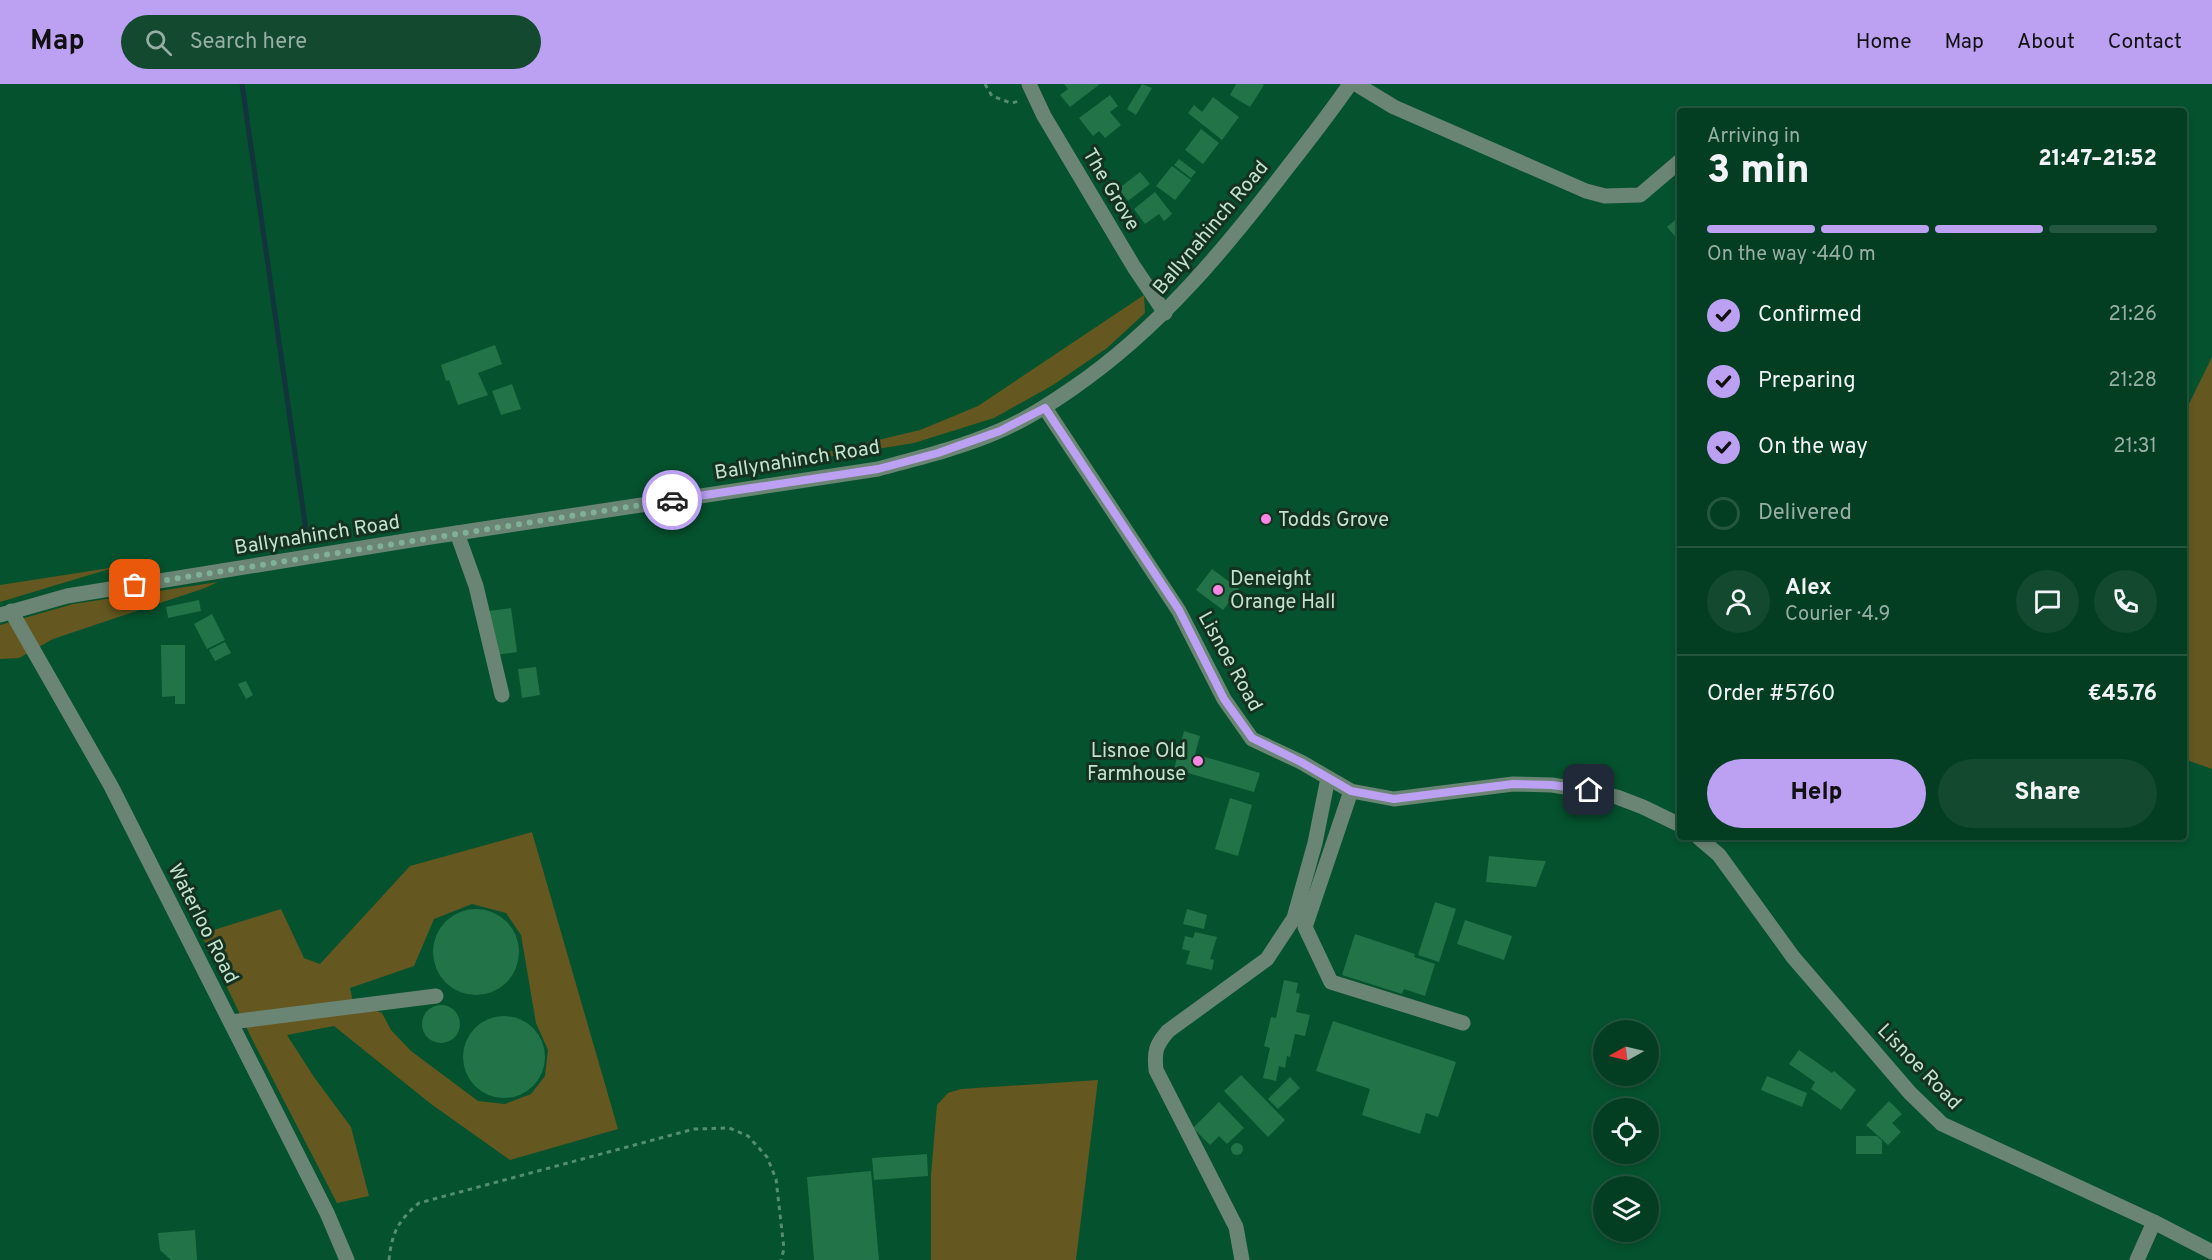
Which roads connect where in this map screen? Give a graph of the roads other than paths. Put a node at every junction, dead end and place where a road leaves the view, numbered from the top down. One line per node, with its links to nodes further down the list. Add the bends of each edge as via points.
1 (1029, 84): 5 (street, The Grove, via 1044,116)
2 (1350, 84): 5 (street, Ballynahinch Road, via 1216,257)
3 (1356, 84): 4 (street, via 1394,107 1586,192 1640,195)
4 (1677, 164)
5 (1165, 313): 6 (street, Ballynahinch Road, via 1096,372)
6 (1045, 408): 7 (street, Ballynahinch Road, via 1000,431 878,469); 10 (street, Lisnoe Road, via 1179,610 1224,699 1252,738)
7 (457, 533): 8 (street, Ballynahinch Road, via 67,596); 9 (street, via 476,586)
8 (5, 613): 15 (street, Waterloo Road, via 111,786)
9 (502, 695)
10 (1329, 778): 11 (street, Lisnoe Road); 20 (street, via 1294,918 1267,959 1168,1031 1154,1054 1156,1070 1236,1227)
11 (1351, 791): 12 (street, Lisnoe Road, via 1394,799 1513,784 1552,785 1617,797); 16 (street, via 1305,927 1331,982)
12 (1677, 824)
13 (1702, 840): 17 (street, Lisnoe Road, via 1719,855 1793,957 1910,1093 1942,1124)
14 (436, 996): 15 (street)
15 (231, 1022): 19 (street, Waterloo Road)
16 (1463, 1023)
17 (2154, 1222): 18 (street, Lisnoe Road); 21 (street)
18 (2212, 1252)
19 (347, 1260)
20 (1242, 1260)
21 (2137, 1260)

